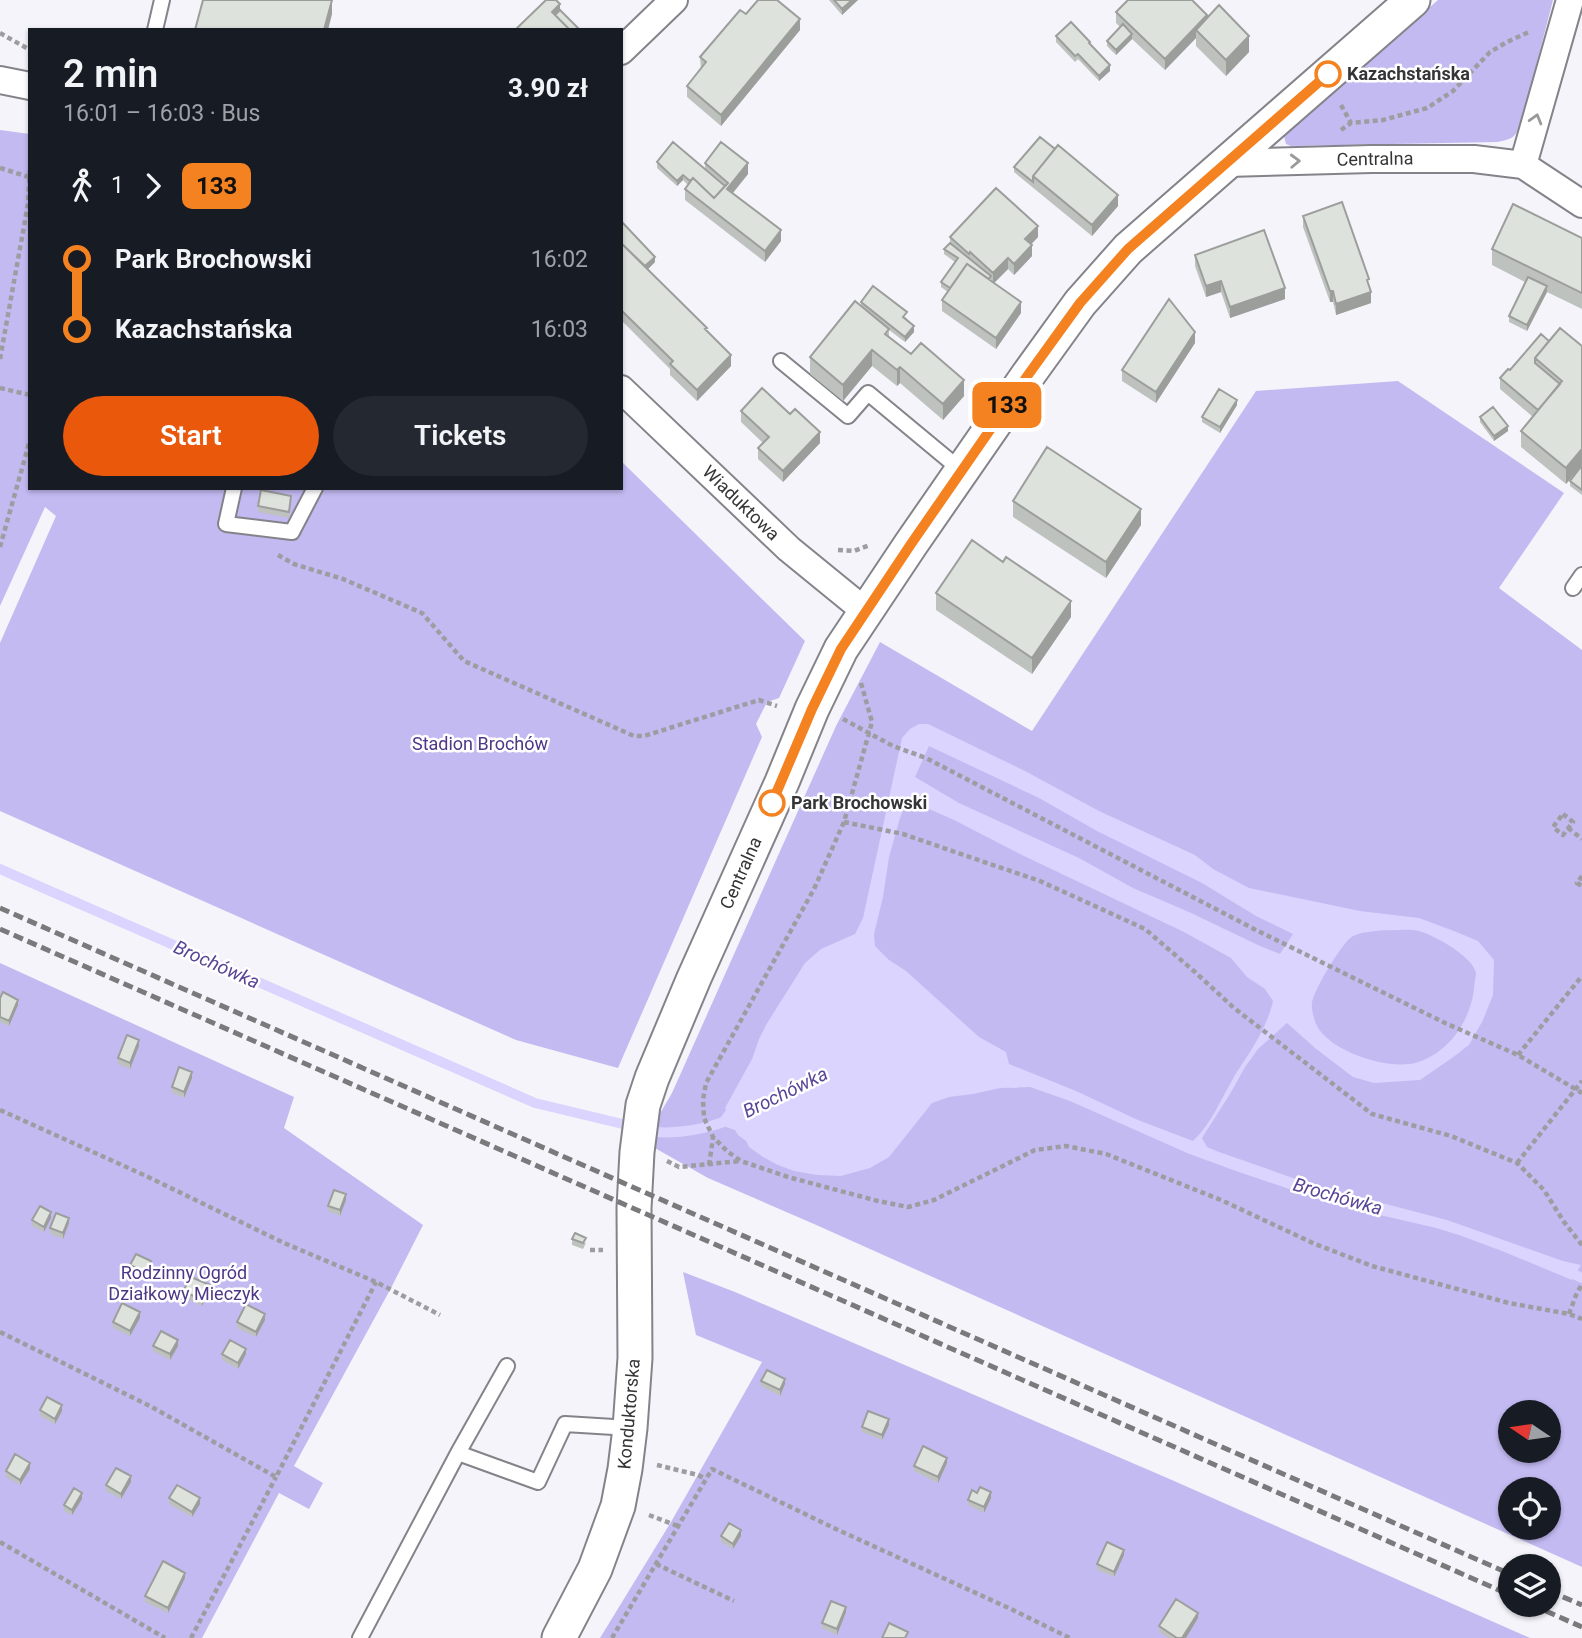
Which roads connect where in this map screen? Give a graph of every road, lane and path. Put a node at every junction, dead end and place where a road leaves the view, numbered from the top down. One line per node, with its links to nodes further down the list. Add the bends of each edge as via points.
1 (162, 0): 5 (lane)
2 (674, 0): 9 (street)
3 (1413, 0): 13 (street, Centralna)
4 (1570, 0): 7 (street)
5 (155, 28)
6 (0, 33): 8 (path)
7 (1561, 33): 12 (path, via 1538,29 1507,42 1427,108 1351,123 1326,141); 14 (street, one-way to 7)
8 (28, 49)
9 (623, 49)
10 (0, 80): 11 (street)
11 (28, 86)
12 (1323, 160): 13 (street, Centralna, one-way to 12); 14 (street, Centralna, via 1474,159)
13 (1227, 163): 25 (street, Centralna, via 1128,249 1080,303)
14 (1522, 165): 18 (street, Centralna)
15 (0, 168): 16 (path)
16 (28, 177)
17 (28, 204): 19 (path)
18 (1582, 204)
19 (0, 359)
20 (781, 362): 25 (lane, via 848,416 868,393)
21 (0, 388): 23 (path)
22 (623, 391): 34 (street, Wiaduktowa, via 789,550)
23 (28, 395)
24 (28, 447): 30 (path)
25 (962, 471): 34 (street, Centralna)
26 (234, 490): 28 (lane, via 226,524)
27 (314, 490): 28 (lane, via 292,532)
28 (268, 529): 36 (path, via 278,556 422,613 464,661 634,736 759,700)
29 (874, 544): 31 (path, via 854,551)
30 (0, 547)
31 (832, 550)
32 (1582, 575): 33 (lane)
33 (1573, 588)
34 (865, 611): 53 (street, Centralna, via 812,709 652,1078 643,1105)
35 (859, 678): 38 (path, via 872,722)
36 (784, 709)
37 (833, 714): 38 (path)
38 (869, 734): 39 (path); 45 (path, via 926,758 1256,930)
39 (844, 822): 50 (path, via 814,889 706,1083 705,1118); 52 (path, via 903,834 1040,881 1145,929 1234,1008 1372,1114 1451,1136)
40 (1568, 828): 40 (path, via 1573,822 1563,814 1553,827 1563,835); 41 (path)
41 (1582, 839)
42 (1582, 876): 43 (path, via 1577,883)
43 (1582, 886)
44 (1582, 976): 45 (path)
45 (1518, 1055): 47 (path)
46 (1582, 1081): 47 (path)
47 (1576, 1089): 48 (path); 52 (path)
48 (1582, 1093)
49 (0, 1110): 56 (path)
50 (713, 1137): 51 (path); 54 (path)
51 (741, 1161): 54 (path); 58 (path, via 908,1207 934,1200 1035,1150 1066,1146 1106,1154 1372,1265 1509,1303)
52 (1517, 1163): 55 (path, via 1544,1190)
53 (636, 1164): 54 (path, via 649,1152 679,1167); 63 (street, Konduktorska, via 635,1358)
54 (709, 1165)
55 (1582, 1245)
56 (376, 1282): 59 (path); 65 (path)
57 (1582, 1285): 58 (path)
58 (1569, 1314): 60 (path)
59 (439, 1315)
60 (1582, 1319)
61 (0, 1332): 65 (path, via 150,1406)
62 (507, 1366): 64 (lane)
63 (628, 1443): 64 (lane, via 565,1424 538,1482); 66 (path); 75 (street, Konduktorska, via 618,1506 606,1541)
64 (458, 1453): 74 (lane)
65 (276, 1477): 73 (path)
66 (706, 1479): 68 (path); 77 (path, via 712,1469)
67 (671, 1522): 68 (path)
68 (678, 1526): 70 (path)
69 (0, 1542): 72 (path)
70 (656, 1563): 71 (path); 76 (path)
71 (734, 1601)
72 (165, 1638)
73 (191, 1638)
74 (360, 1638)
75 (559, 1638)
76 (612, 1638)
77 (1070, 1638)

